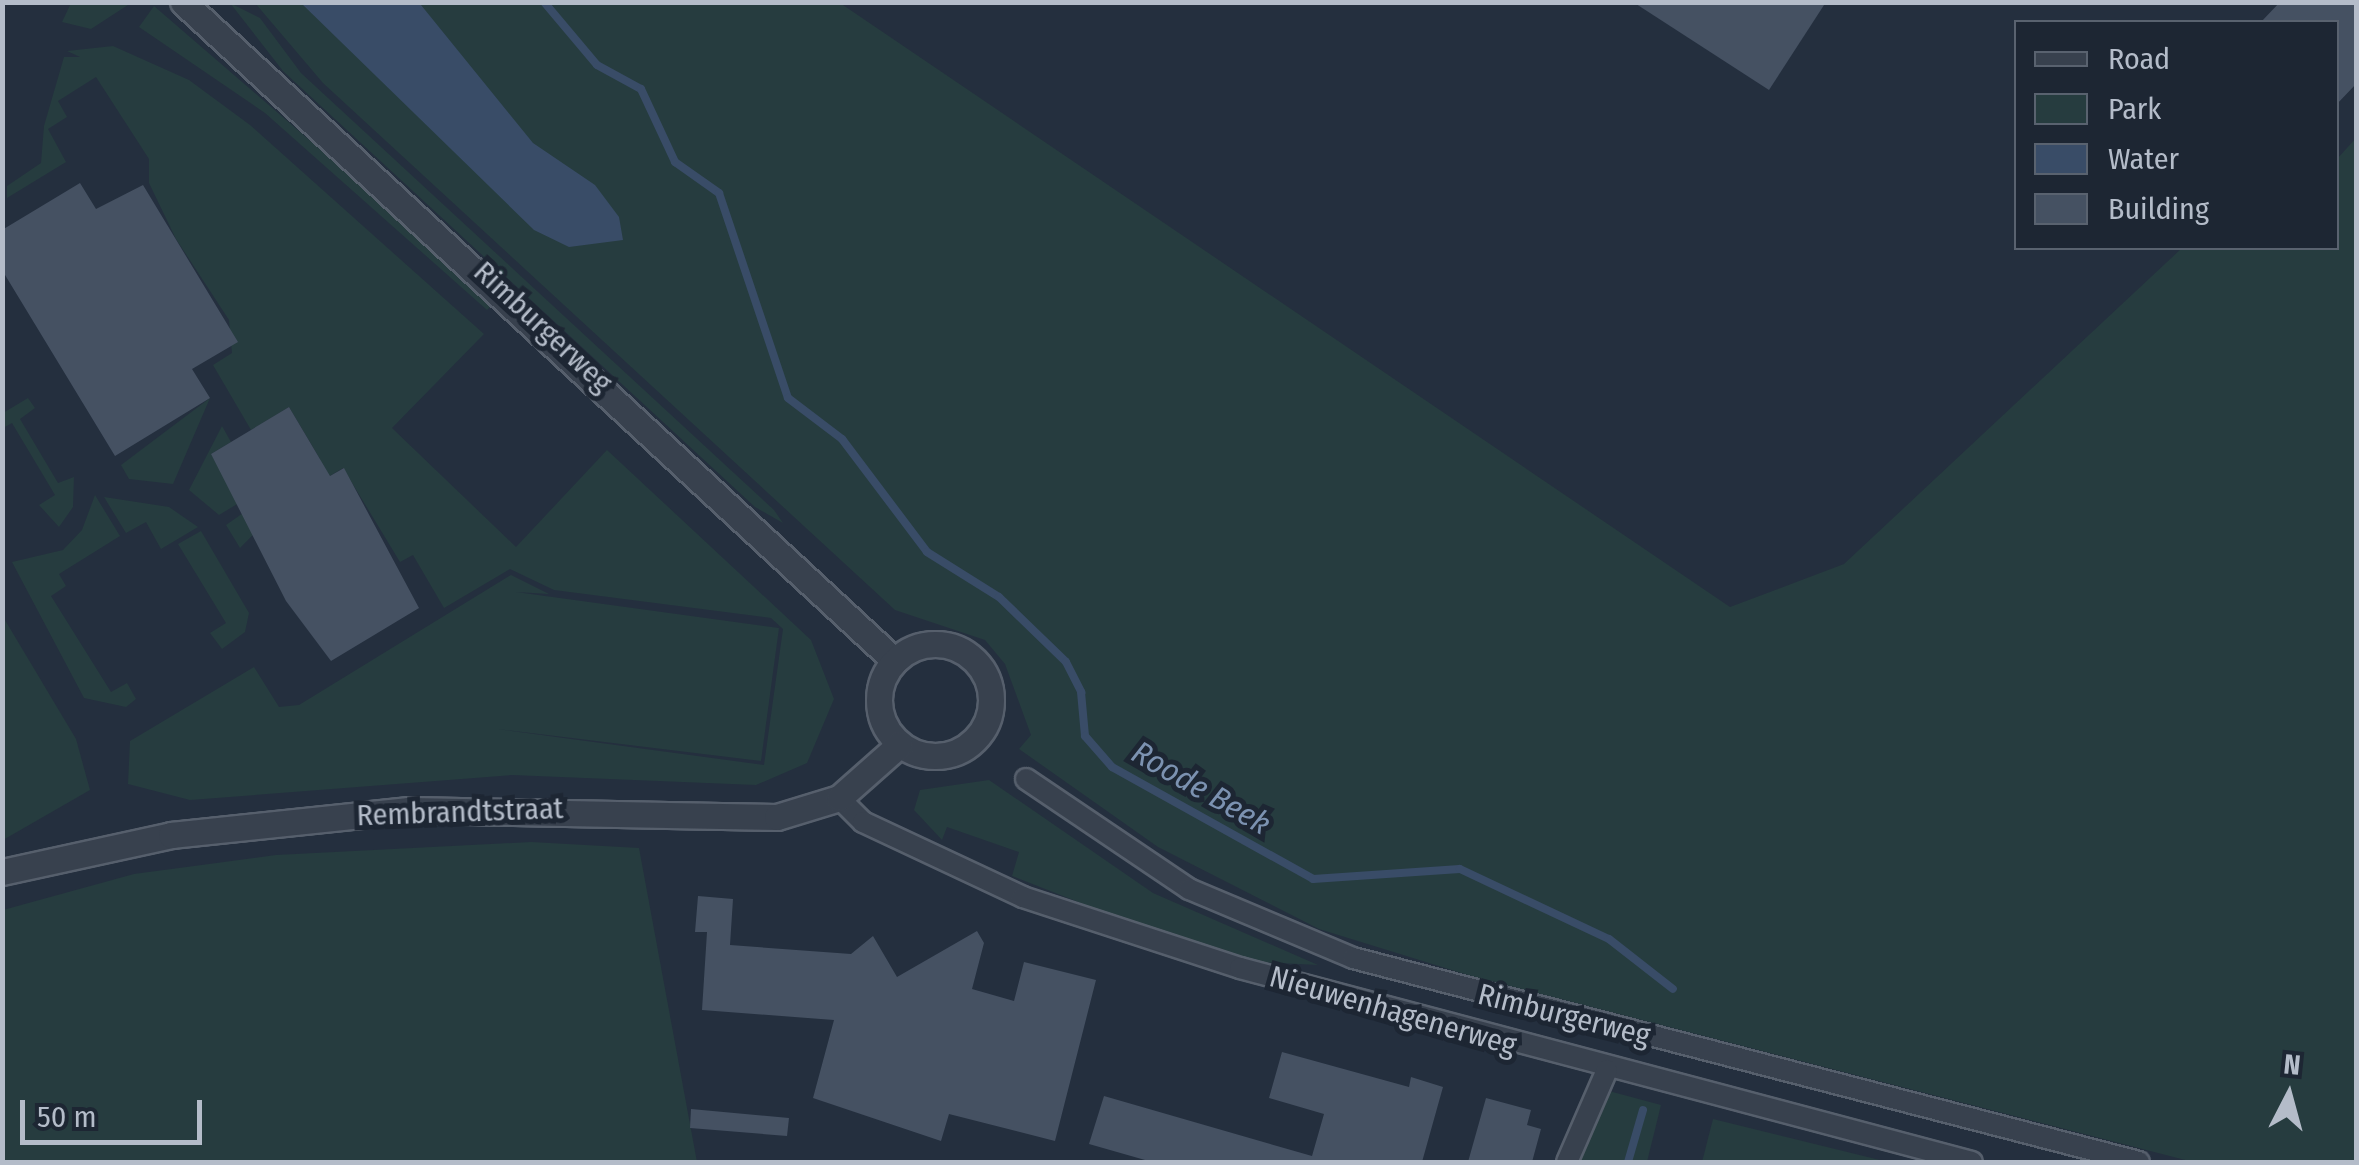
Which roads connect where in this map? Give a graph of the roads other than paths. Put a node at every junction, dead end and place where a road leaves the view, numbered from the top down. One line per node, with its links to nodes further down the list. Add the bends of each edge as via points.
1 (183, 2): 2 (street, Rimburgerweg)
2 (894, 661): 3 (street, via 879,704); 3 (street, via 930,645 956,649 985,675 990,701 984,726 954,753)
3 (900, 744): 5 (street, Rembrandtstraat)
4 (1026, 779): 10 (street, Rimburgerweg, via 1189,888 1354,958)
5 (839, 798): 6 (street, Rembrandtstraat, via 777,817 504,807 268,822); 7 (street, Nieuwenhagenerweg, via 863,822 1023,896 1240,968)
6 (2, 872)
7 (1607, 1070): 8 (street); 9 (street, Nieuwenhagenerweg)
8 (1567, 1162)
9 (1972, 1162)
10 (2140, 1162)

